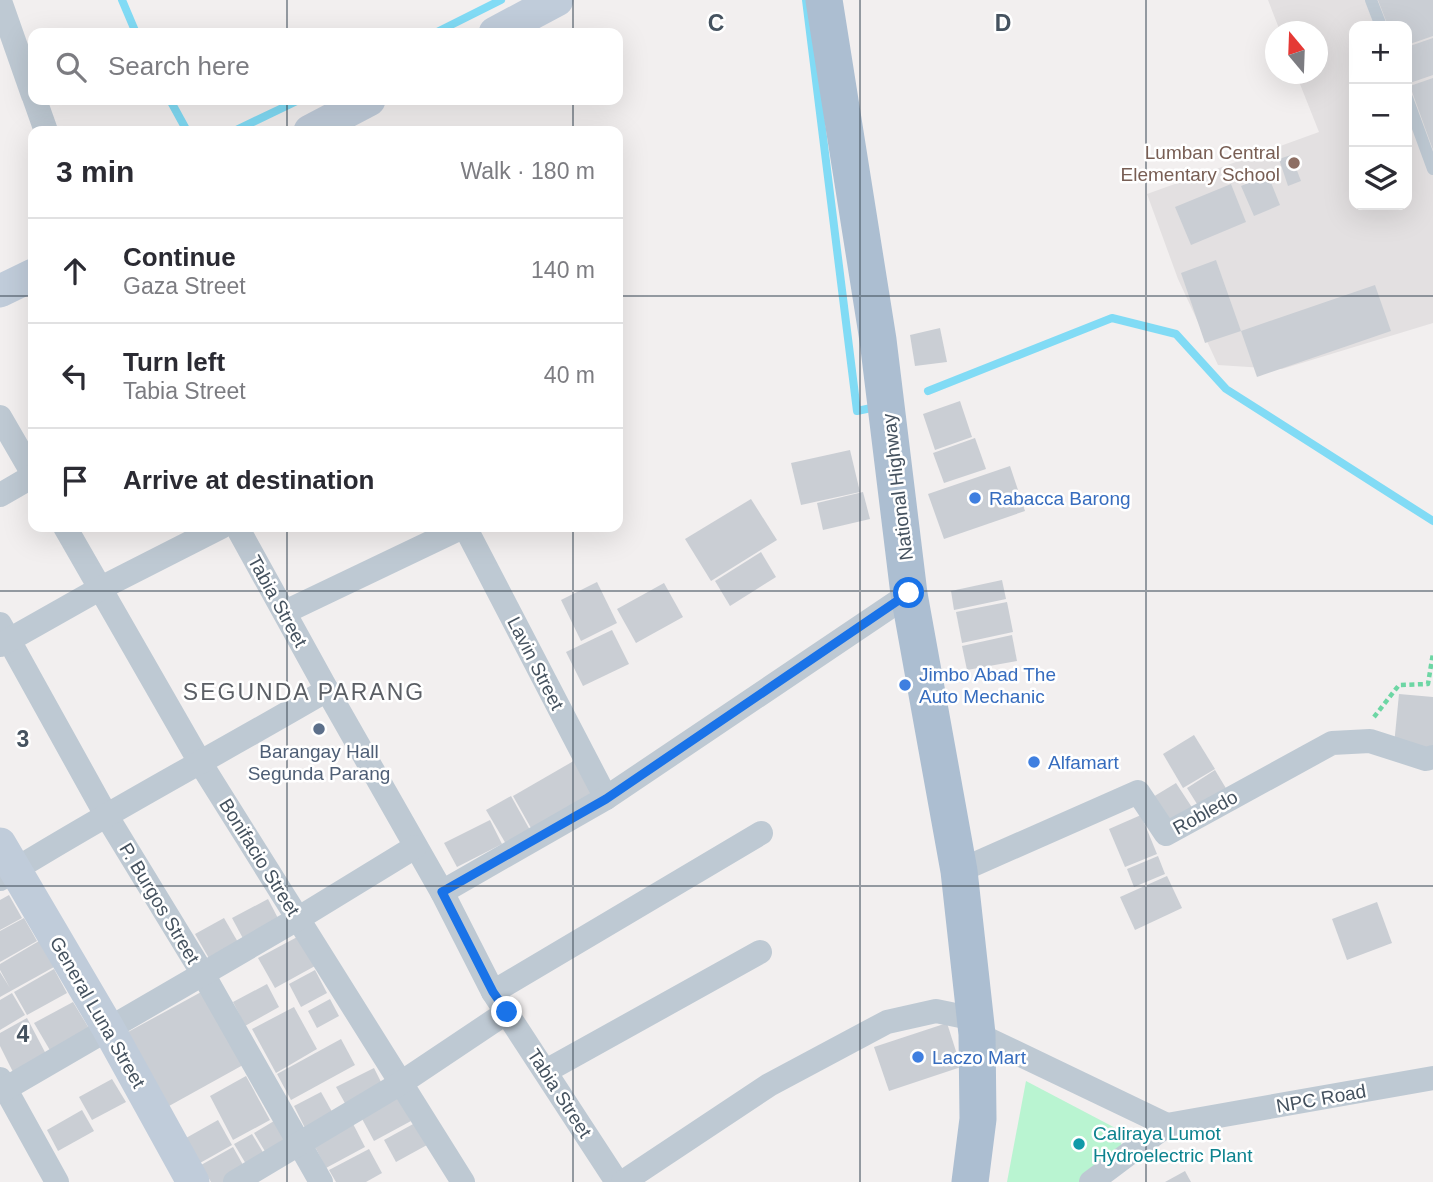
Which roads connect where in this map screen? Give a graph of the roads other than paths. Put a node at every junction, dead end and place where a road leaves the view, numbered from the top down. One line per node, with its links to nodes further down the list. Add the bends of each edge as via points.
1 (557, 0): 6 (street)
2 (824, 0): 26 (main road, National Highway, via 878,340)
3 (1371, 0): 5 (lane)
4 (0, 1): 7 (street)
5 (1379, 21)
6 (504, 28)
7 (28, 80)
8 (37, 105): 11 (street)
9 (359, 105): 12 (street)
10 (1412, 112): 13 (lane)
11 (44, 126)
12 (320, 126)
13 (1433, 169)
14 (28, 277): 15 (street)
15 (0, 291)
16 (0, 416): 17 (street)
17 (28, 466)
18 (28, 478): 19 (street)
19 (0, 495)
20 (68, 532): 25 (street, Bonifacio Street)
21 (211, 532): 25 (street)
22 (240, 532): 27 (street, Tabia Street)
23 (453, 532): 27 (street)
24 (467, 532): 32 (street, Lavin Street)
25 (101, 588): 28 (street); 31 (street, Bonifacio Street)
26 (909, 593): 32 (street); 37 (main road, National Highway)
27 (285, 612): 29 (street, Tabia Street)
28 (3, 636): 33 (street, P. Burgos Street)
29 (327, 690): 31 (street); 35 (street, Tabia Street)
30 (1433, 757): 37 (street, Robledo, via 1370,741 1332,743 1166,834 1138,792)
31 (201, 764): 33 (street); 39 (street, Bonifacio Street)
32 (606, 799): 38 (street)
33 (106, 815): 36 (street); 41 (street, P. Burgos Street)
34 (761, 833): 42 (street)
35 (415, 847): 38 (street, Tabia Street); 39 (street)
36 (5, 864): 44 (street, General Luna Street)
37 (959, 871): 43 (main road, National Highway)
38 (442, 892): 42 (street, Tabia Street)
39 (299, 918): 41 (street); 47 (street, Bonifacio Street)
40 (760, 952): 45 (street)
41 (203, 974): 44 (street); 50 (street, P. Burgos Street)
42 (500, 1002): 45 (street, Tabia Street); 47 (street)
43 (976, 1027): 49 (street); 57 (street, via 936,1011 887,1022 769,1085); 58 (main road, National Highway, via 978,1119)
44 (108, 1028): 48 (street); 52 (street, General Luna Street)
45 (547, 1072): 56 (street, Tabia Street)
46 (1433, 1078): 49 (street, NPC Road)
47 (401, 1083): 50 (street); 55 (street, Bonifacio Street)
48 (2, 1087): 51 (street)
49 (1167, 1125): 59 (street)
50 (299, 1144): 53 (street); 54 (street, P. Burgos Street)
51 (57, 1182)
52 (193, 1182)
53 (235, 1182)
54 (321, 1182)
55 (463, 1182)
56 (617, 1182)
57 (623, 1182)
58 (970, 1182)
59 (1091, 1182)

